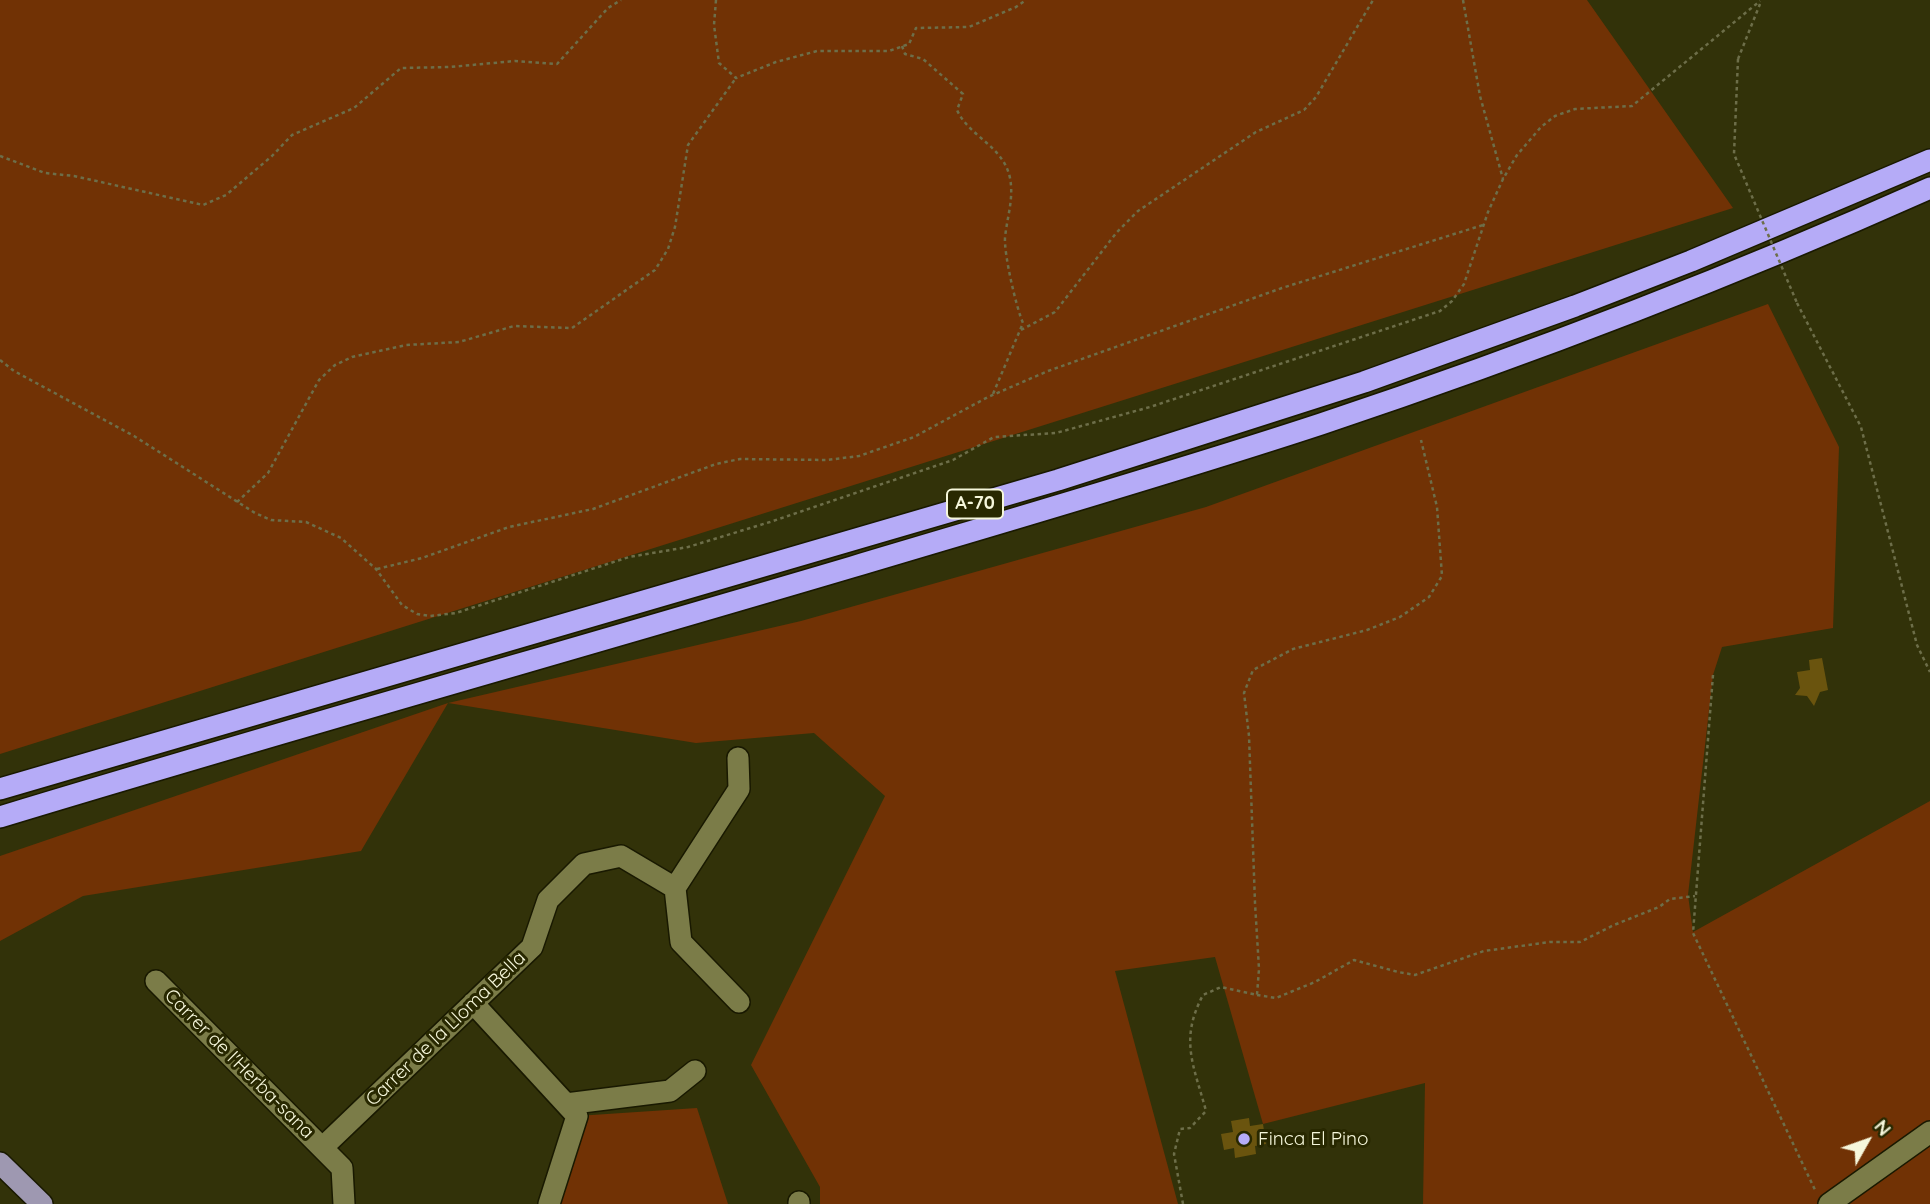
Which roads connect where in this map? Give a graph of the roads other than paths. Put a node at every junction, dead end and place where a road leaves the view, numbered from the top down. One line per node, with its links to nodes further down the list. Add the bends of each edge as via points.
1 (1930, 160): 4 (highway, A-70, via 1691,261 1364,382 1032,487)
2 (1930, 188): 5 (highway, A-70, via 1641,308 1305,429 1004,523)
3 (738, 758): 6 (street, via 739,789)
4 (0, 789)
5 (0, 817)
6 (675, 888): 8 (street, via 681,942); 9 (street, Carrer de la Lloma Bella, via 621,856 584,864 548,900 532,947)
7 (156, 981): 13 (street, Carrer de l'Herba-sana)
8 (739, 1002)
9 (473, 1003): 11 (street); 13 (street, Carrer de la Lloma Bella)
10 (695, 1071): 11 (street, via 670,1091)
11 (566, 1104): 18 (street, via 577,1116)
12 (1930, 1132): 15 (street)
13 (322, 1148): 17 (street, via 342,1168)
14 (0, 1163): 16 (main road)
15 (1823, 1198)
16 (42, 1204)
17 (344, 1204)
18 (549, 1204)

